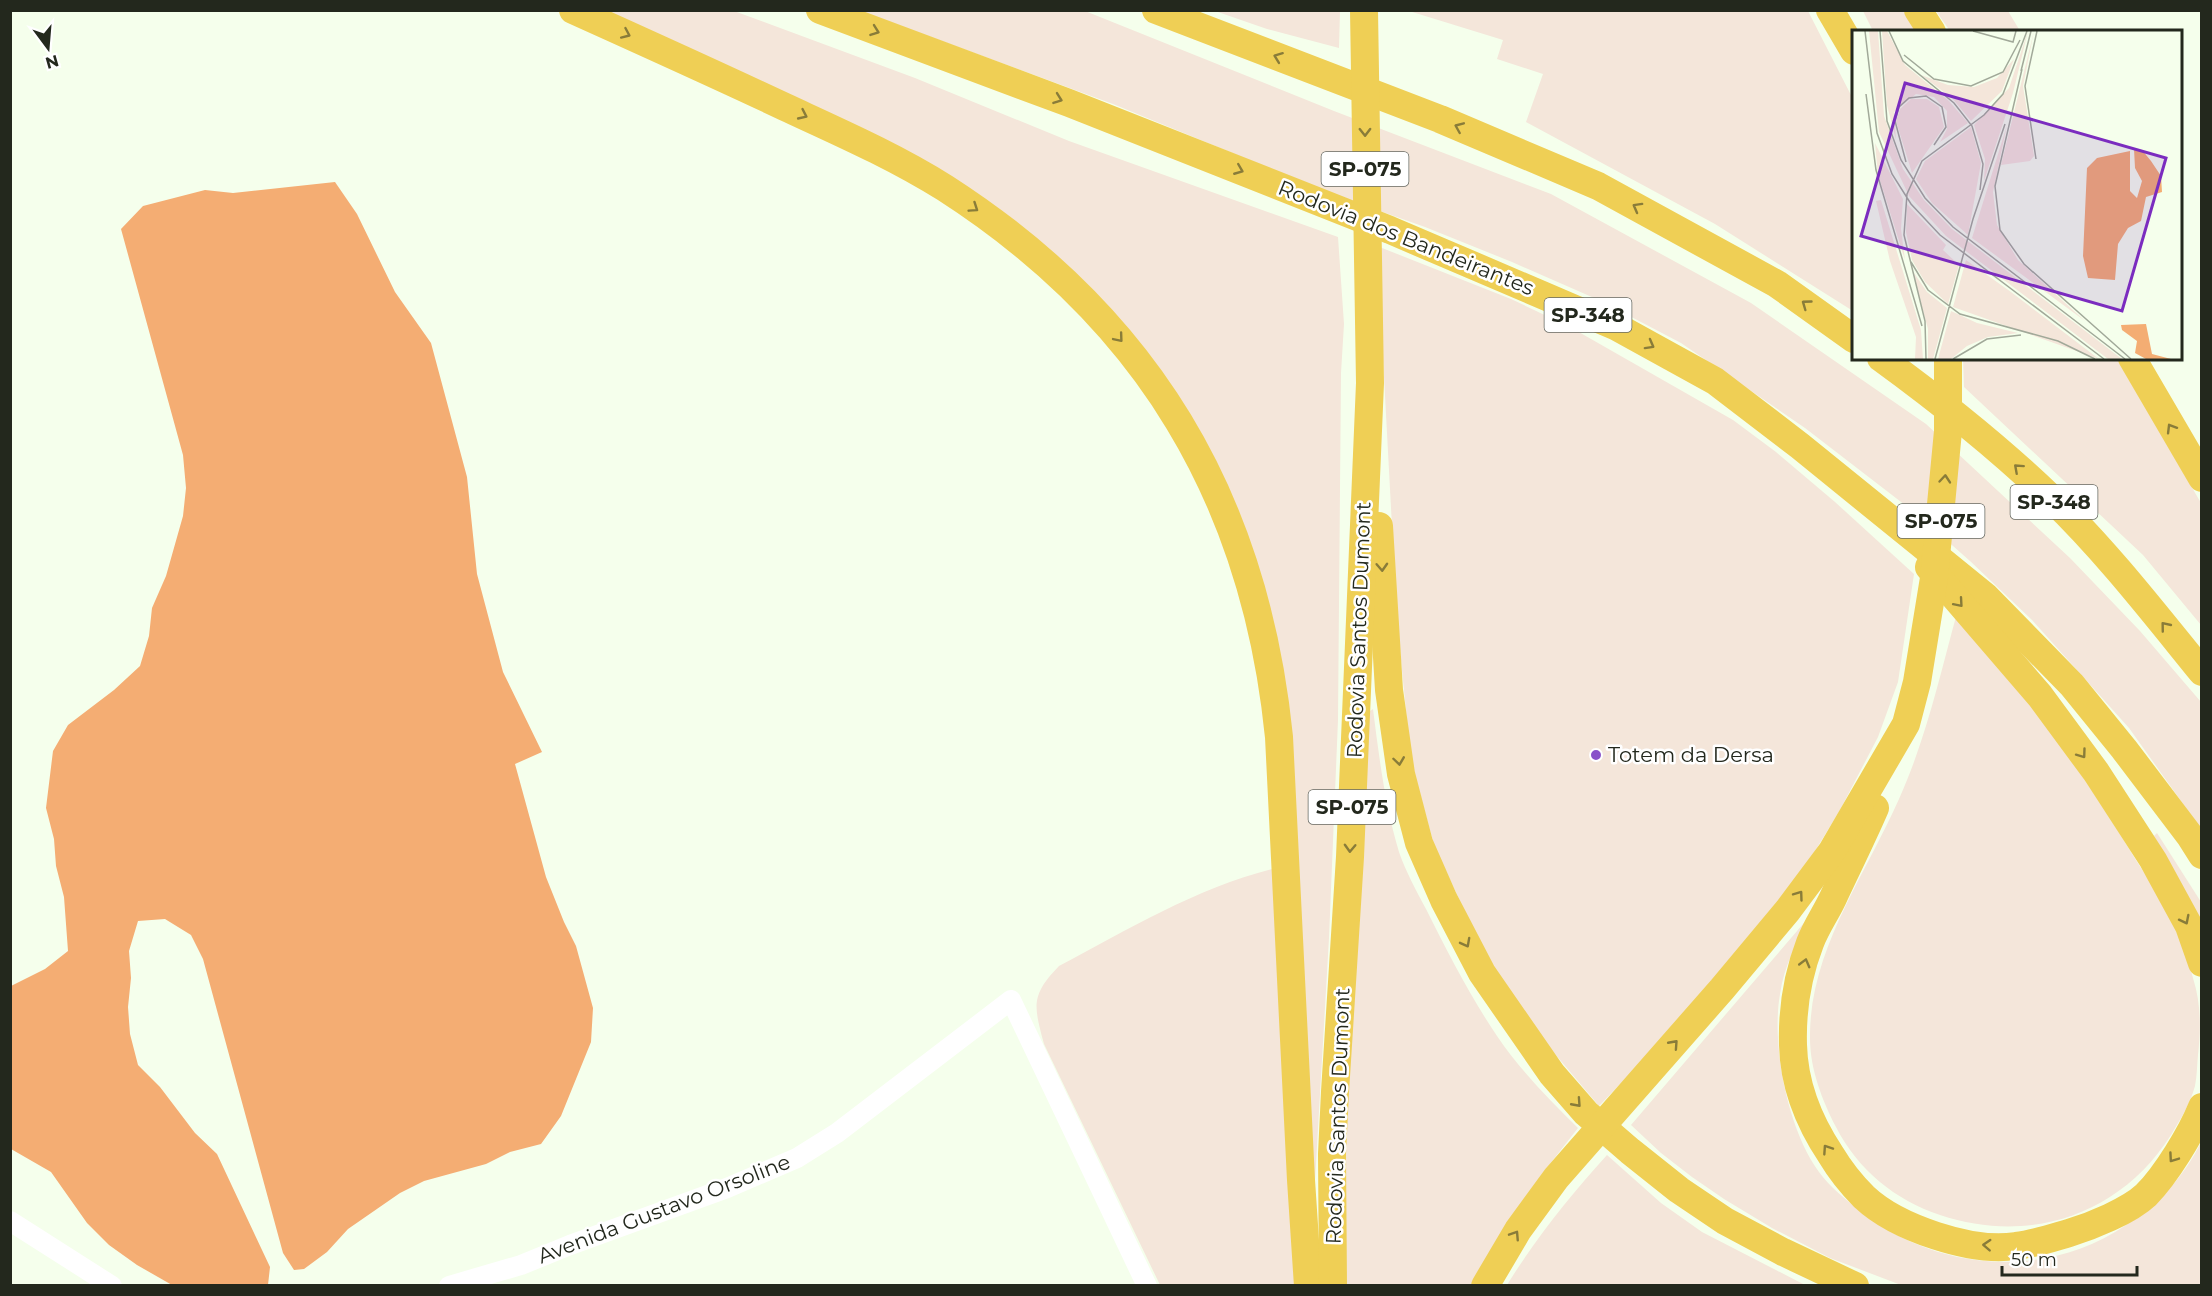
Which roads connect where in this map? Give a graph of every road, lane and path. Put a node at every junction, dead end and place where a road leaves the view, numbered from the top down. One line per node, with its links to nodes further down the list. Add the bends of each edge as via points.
1 (573, 10): 27 (highway, one-way to 27, via 875,148 994,221 1100,316 1139,362 1189,438 1243,559 1275,690)
2 (820, 10): 17 (highway, Rodovia dos Bandeirantes / SP-348, one-way to 17, via 1390,230 1617,327 1715,381)
3 (1156, 10): 11 (highway, one-way to 3, via 1777,284 1598,186 1440,119)
4 (1364, 10): 15 (highway, Rodovia Santos Dumont / SP-075, one-way to 15)
5 (1830, 10): 10 (highway)
6 (1840, 10): 9 (highway)
7 (1918, 10): 8 (highway)
8 (1931, 30)
9 (1852, 37)
10 (1852, 48)
11 (1852, 338)
12 (1884, 360): 18 (highway, SP-348, one-way to 12, via 2052,499 1999,451)
13 (1947, 360): 19 (highway, SP-075, one-way to 13, via 1917,682 1943,502)
14 (2133, 360): 16 (highway, one-way to 14)
15 (1370, 383): 28 (highway, Rodovia Santos Dumont / SP-075, one-way to 28, via 1350,857 1332,1154); 30 (highway, one-way to 30, via 1389,690 1401,774 1419,843 1482,973 1552,1074 1586,1113 1630,1151 1725,1221)
16 (2202, 478)
17 (1880, 510): 20 (highway, Rodovia dos Bandeirantes / SP-348, via 1985,596 2072,685); 21 (highway, one-way to 21, via 2040,696 2096,772 2153,860 2188,926)
18 (2202, 672)
19 (1906, 724): 22 (highway, one-way to 19, via 2193,1130 2145,1195 2111,1217 2082,1229 2014,1247 1969,1244 1920,1231 1865,1198 1839,1168 1815,1132 1797,1081 1793,1046 1797,993 1810,942 1885,786); 29 (highway, SP-075, one-way to 19, via 1518,1230 1556,1179 1788,910 1832,851)
20 (2202, 855)
21 (2202, 963)
22 (2202, 1107)
23 (10, 1221): 24 (street)
24 (112, 1286)
25 (449, 1286): 26 (street, Avenida Gustavo Orsoline, via 522,1265 797,1158 837,1133 1011,999)
26 (1147, 1286)
27 (1308, 1286)
28 (1333, 1286)
29 (1485, 1286)
30 (1855, 1286)

